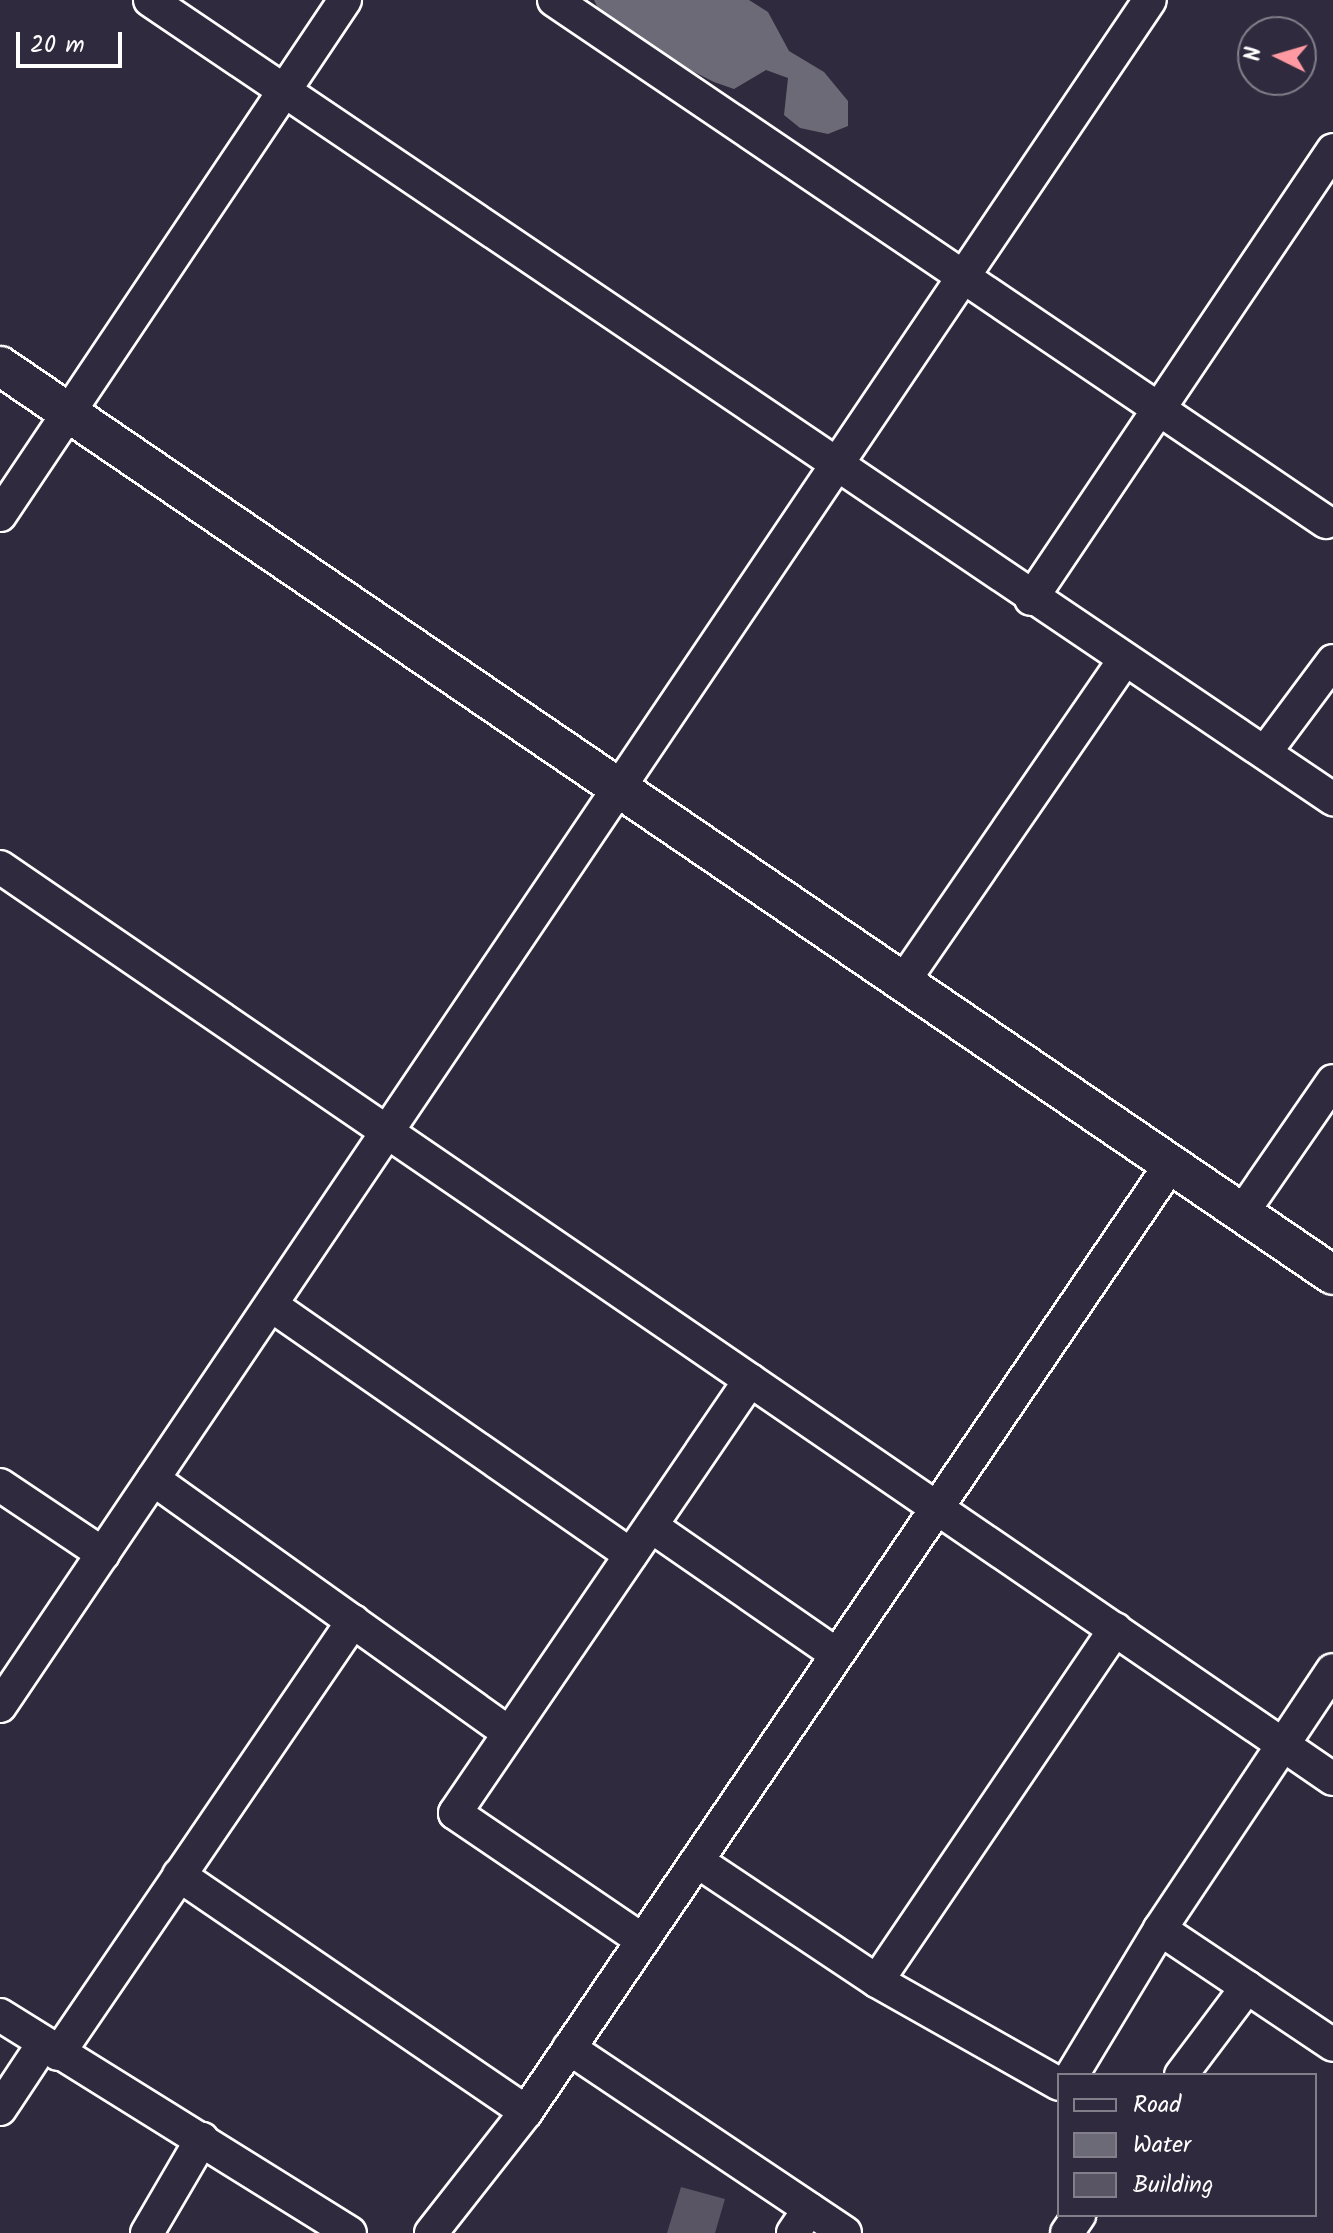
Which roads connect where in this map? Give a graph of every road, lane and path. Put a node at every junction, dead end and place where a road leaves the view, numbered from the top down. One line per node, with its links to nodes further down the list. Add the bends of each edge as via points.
1 (150, 0): 5 (street)
2 (345, 0): 5 (street)
3 (554, 0): 7 (street)
4 (1150, 0): 7 (street)
5 (284, 91): 10 (street); 11 (street)
6 (1333, 150): 9 (street)
7 (964, 277): 9 (street); 11 (street)
8 (0, 366): 10 (street)
9 (1159, 409): 13 (street); 14 (street)
10 (69, 413): 12 (street); 18 (street)
11 (836, 466): 14 (street); 18 (street)
12 (0, 515)
13 (1331, 520)
14 (1031, 599): 16 (street)
15 (1333, 661): 17 (street)
16 (1123, 662): 17 (street); 21 (street)
17 (1266, 751): 19 (street)
18 (619, 788): 21 (street); 23 (street)
19 (1333, 799)
20 (0, 867): 23 (street)
21 (903, 982): 24 (street)
22 (1333, 1081): 25 (street)
23 (387, 1131): 27 (street); 28 (street)
24 (1171, 1164): 25 (street); 31 (street)
25 (1242, 1213): 26 (street)
26 (1333, 1275)
27 (271, 1305): 29 (street); 34 (street)
28 (750, 1380): 31 (street); 32 (street)
29 (153, 1479): 33 (street); 35 (street)
30 (0, 1485): 33 (street)
31 (937, 1508): 36 (street); 37 (street)
32 (651, 1526): 34 (street); 37 (street)
33 (103, 1554): 39 (street)
34 (631, 1555): 40 (street)
35 (353, 1621): 40 (street); 44 (street)
36 (1115, 1629): 41 (street); 47 (street)
37 (837, 1655): 43 (street)
38 (1333, 1670): 41 (street)
39 (0, 1706)
40 (509, 1733): 46 (street, via 455,1813)
41 (1280, 1744): 42 (street); 45 (street)
42 (1333, 1779)
43 (697, 1861): 46 (street); 47 (street)
44 (179, 1875): 52 (street); 57 (street)
45 (1160, 1929): 48 (street); 53 (street)
46 (642, 1940): 51 (street)
47 (877, 1981): 55 (street)
48 (1247, 1987): 50 (street); 54 (street)
49 (0, 2015): 52 (street)
50 (1333, 2045)
51 (569, 2048): 57 (street); 59 (street)
52 (50, 2049): 56 (street); 58 (street)
53 (1073, 2073)
54 (1182, 2073)
55 (1057, 2083)
56 (0, 2109)
57 (526, 2112): 62 (street)
58 (202, 2139): 60 (street); 61 (street)
59 (801, 2221): 63 (street)
60 (147, 2233)
61 (350, 2233)
62 (431, 2233)
63 (845, 2233)

